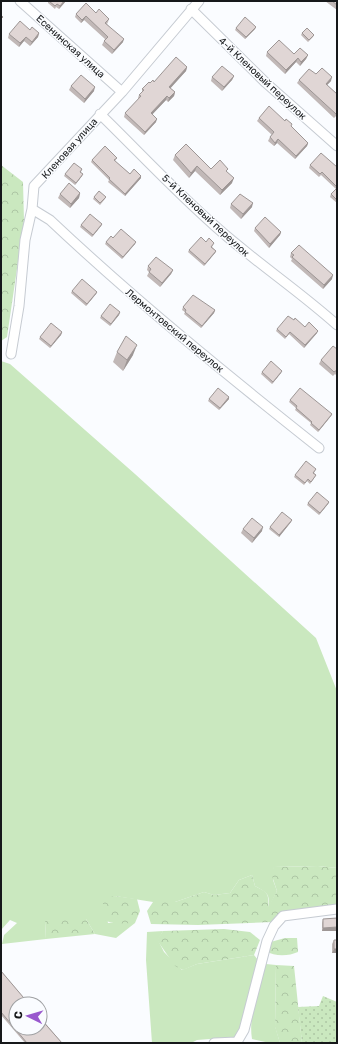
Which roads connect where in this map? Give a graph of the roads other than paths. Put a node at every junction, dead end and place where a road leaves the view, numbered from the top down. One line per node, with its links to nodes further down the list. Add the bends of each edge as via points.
1 (20, 1): 4 (street, Есенинская улица)
2 (199, 1): 3 (street, Кленовая улица)
3 (191, 9): 4 (street, Кленовая улица); 6 (street, 4-й Кленовый переулок, via 266,83)
4 (122, 92): 5 (street, Кленовая улица)
5 (100, 114): 7 (street, Кленовая улица, via 34,186); 8 (street, 5-й Кленовый переулок, via 214,225)
6 (337, 146)
7 (32, 209): 9 (street, Кленовая улица, via 25,240 19,306); 10 (street, Лермонтовский переулок, via 50,220 147,307)
8 (337, 325)
9 (11, 354)
10 (320, 448)
11 (337, 909): 12 (street, via 283,916 274,926 267,941 244,1030 238,1042)
12 (214, 1043)

